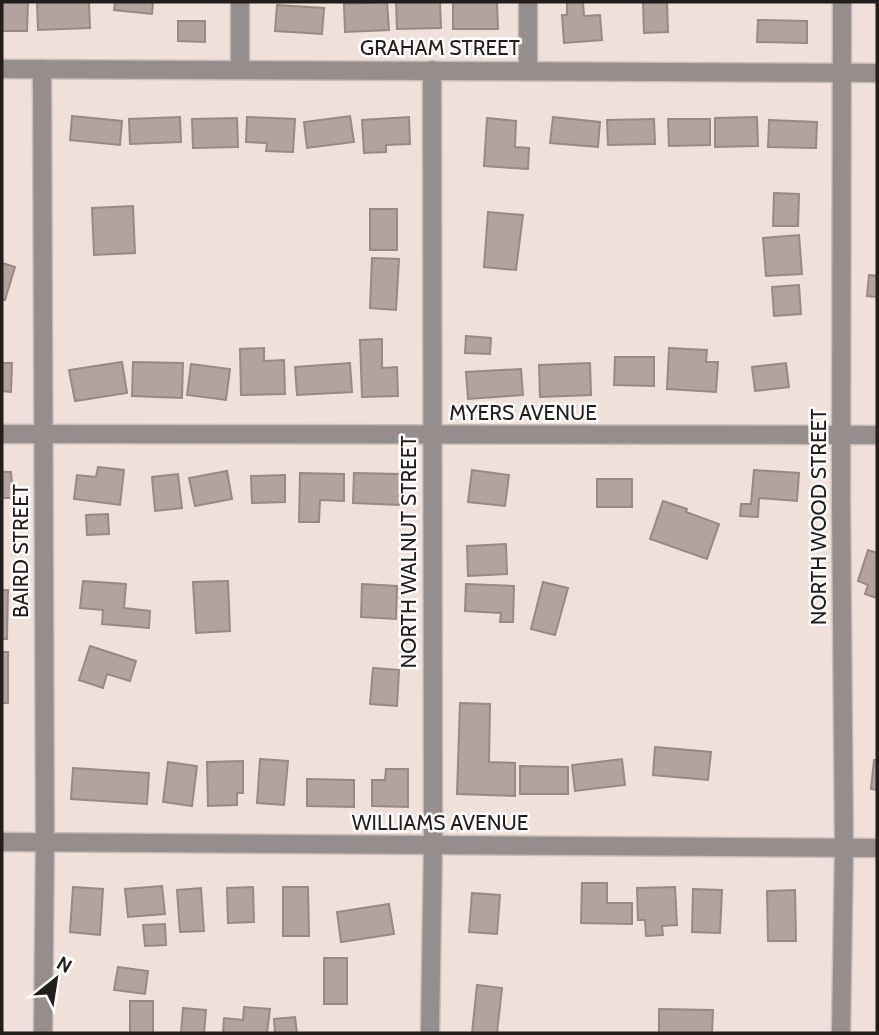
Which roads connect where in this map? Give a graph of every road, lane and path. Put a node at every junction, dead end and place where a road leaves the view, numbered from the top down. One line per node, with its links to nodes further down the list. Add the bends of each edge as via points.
1 (240, 2): 6 (street)
2 (528, 2): 8 (street)
3 (842, 2): 9 (street, NORTH WOOD STREET)
4 (2, 69): 5 (street, GRAHAM STREET)
5 (43, 69): 6 (street, GRAHAM STREET); 12 (street, BAIRD STREET)
6 (240, 69): 7 (street, GRAHAM STREET)
7 (432, 70): 8 (street, GRAHAM STREET); 13 (street, NORTH WALNUT STREET)
8 (528, 71): 9 (street, GRAHAM STREET)
9 (841, 72): 10 (street, GRAHAM STREET); 14 (street, NORTH WOOD STREET)
10 (877, 73)
11 (2, 433): 12 (street, MYERS AVENUE)
12 (43, 434): 13 (street, MYERS AVENUE); 17 (street, BAIRD STREET)
13 (431, 435): 14 (street, MYERS AVENUE); 18 (street, NORTH WALNUT STREET)
14 (842, 435): 15 (street, MYERS AVENUE); 19 (street, NORTH WOOD STREET)
15 (877, 435)
16 (2, 842): 17 (street, WILLIAMS AVENUE)
17 (45, 842): 18 (street, WILLIAMS AVENUE); 21 (street, BAIRD STREET)
18 (433, 846): 19 (street, WILLIAMS AVENUE); 22 (street, NORTH WALNUT STREET)
19 (844, 848): 20 (street, WILLIAMS AVENUE); 23 (street, NORTH WOOD STREET)
20 (877, 848)
21 (43, 1033)
22 (430, 1033)
23 (841, 1033)

